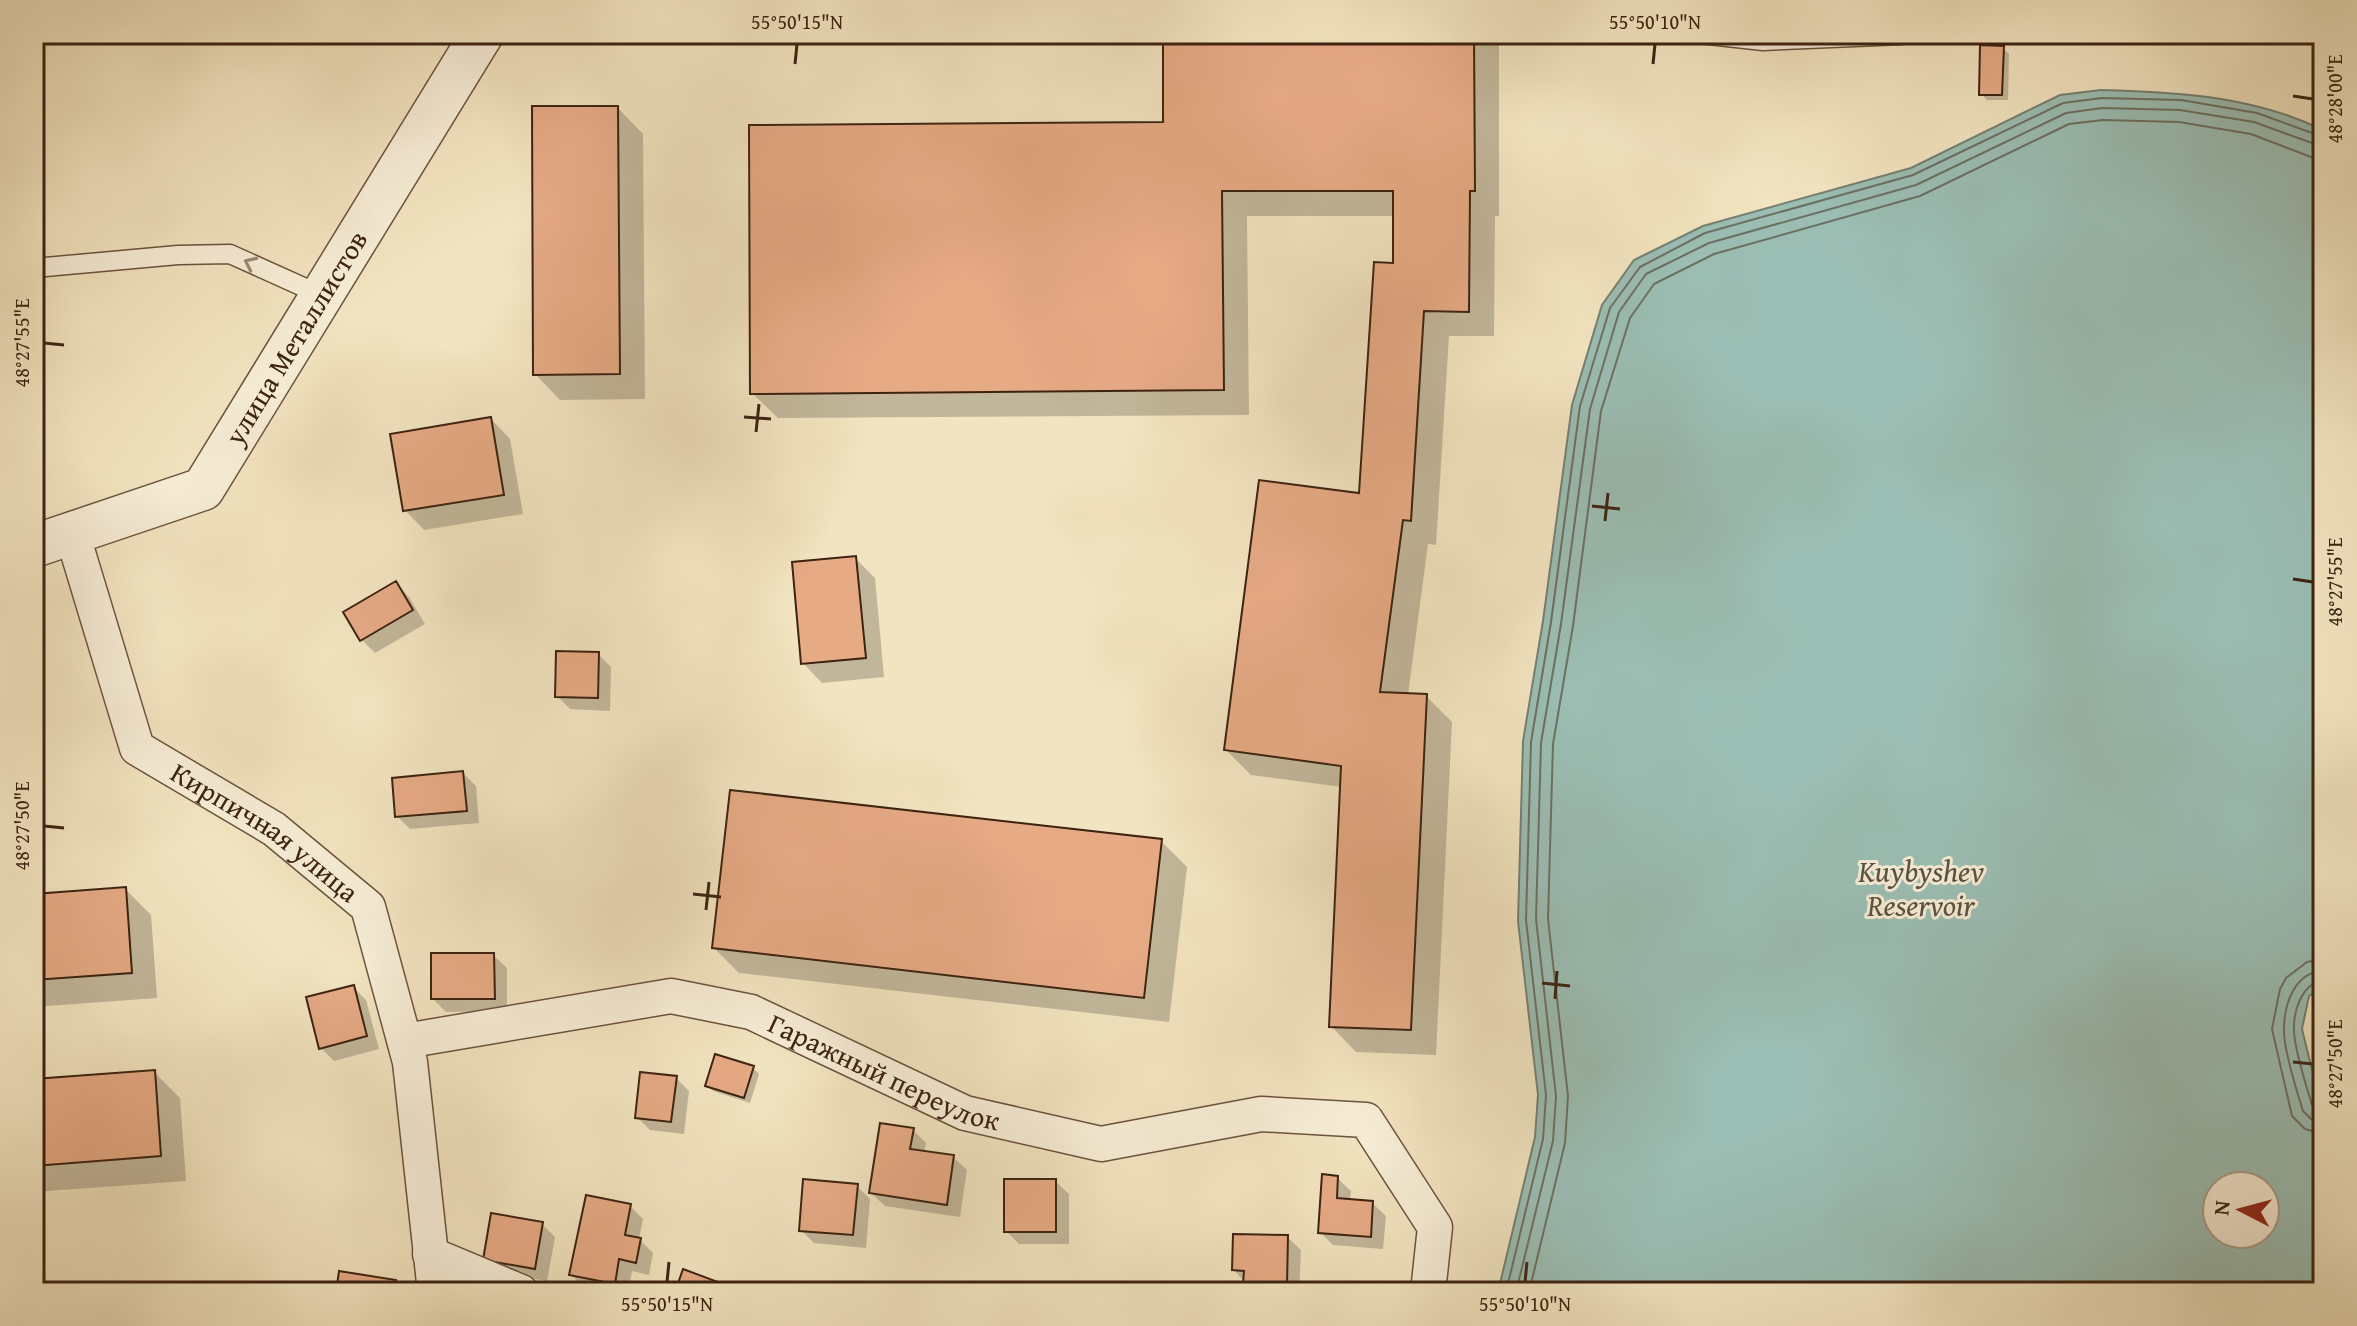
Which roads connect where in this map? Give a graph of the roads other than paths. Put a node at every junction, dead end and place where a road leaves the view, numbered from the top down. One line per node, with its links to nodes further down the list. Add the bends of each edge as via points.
1 (482, 34): 5 (street, улица Металлистов)
2 (1700, 34): 3 (lane, via 1763,41)
3 (1902, 35)
4 (34, 268): 5 (lane, one-way to 4, via 230,254)
5 (321, 295): 6 (street, улица Металлистов, via 203,489)
6 (53, 540): 7 (street, Кирпичная улица, via 137,748 274,829 368,907)
7 (405, 1041): 8 (street, Кирпичная улица); 11 (street, Гаражный переулок, via 671,996 751,1012 965,1113 1101,1144 1261,1114 1366,1120 1435,1227)
8 (430, 1254): 9 (street, Кирпичная улица); 10 (street)
9 (435, 1292)
10 (521, 1292)
11 (1428, 1292)

